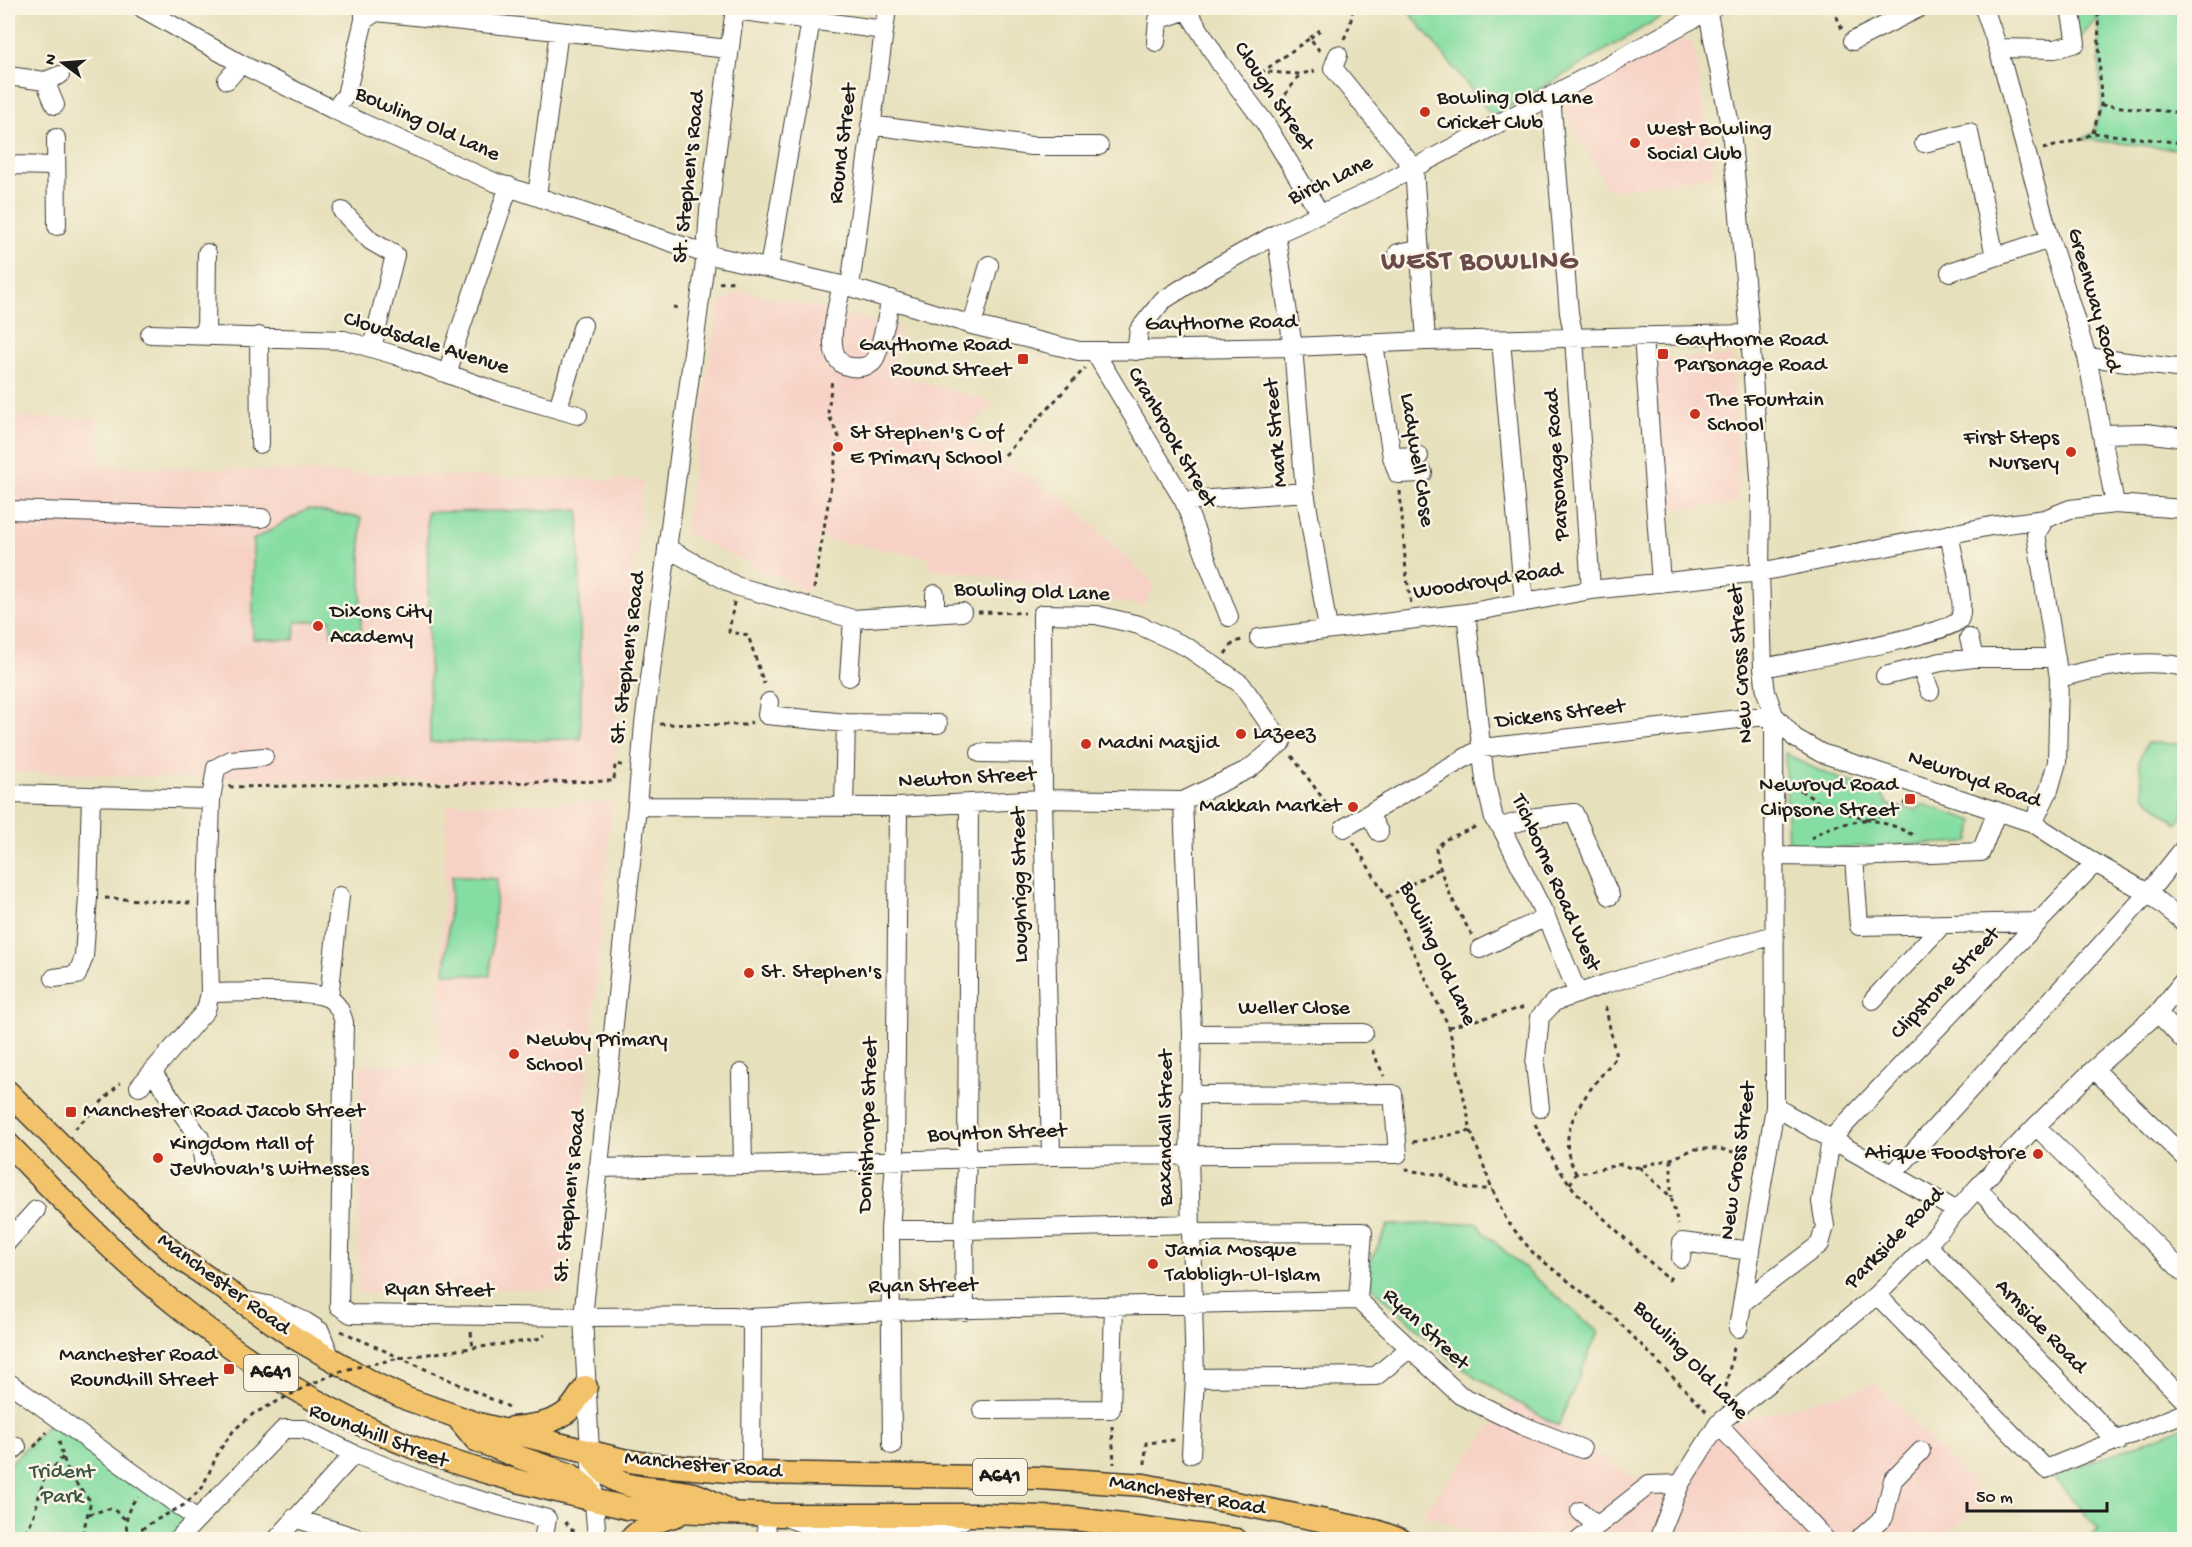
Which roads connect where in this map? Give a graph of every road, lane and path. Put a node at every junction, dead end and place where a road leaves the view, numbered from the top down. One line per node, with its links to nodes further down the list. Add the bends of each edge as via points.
1 (142, 8): 23 (street, Bowling Old Lane)
2 (887, 8): 13 (street, Round Street)
3 (1353, 8): 21 (path)
4 (1709, 8): 28 (street, Birch Lane); 66 (street, New Cross Street, via 1731,130)
5 (1919, 8): 17 (street)
6 (1984, 8): 19 (street)
7 (2070, 8): 19 (street, via 2076,43 2055,49)
8 (2105, 8): 30 (path, via 2098,16)
9 (735, 9): 12 (street); 20 (street, St. Stephen's Road)
10 (1190, 9): 18 (street, Clough Street, via 1158,20); 22 (street, Clough Street)
11 (364, 14): 15 (street); 31 (street, via 346,94)
12 (812, 14): 13 (street); 57 (street)
13 (884, 30): 34 (street, Round Street)
14 (1320, 30): 16 (path)
15 (559, 31): 20 (street); 45 (street)
16 (1310, 38): 21 (path); 24 (path)
17 (1853, 41)
18 (1156, 42)
19 (1998, 48): 40 (street, Greenway Road)
20 (729, 49): 54 (street, St. Stephen's Road)
21 (1335, 61): 25 (path); 43 (street)
22 (1220, 63): 24 (path); 33 (street, Clough Street)
23 (241, 64): 27 (street); 31 (street, Bowling Old Lane, via 298,102)
24 (1261, 73): 25 (path)
25 (1300, 74): 33 (path)
26 (8, 76): 29 (street, via 53,78)
27 (227, 81)
28 (1551, 96): 43 (street, Birch Lane); 70 (street, Parsonage Road)
29 (55, 105)
30 (2101, 105): 32 (path); 35 (path)
31 (334, 110): 44 (street, Bowling Old Lane)
32 (2184, 113)
33 (1264, 123): 47 (street, Clough Street)
34 (870, 125): 39 (street, via 1031,146); 60 (street, Round Street)
35 (2093, 133): 38 (path); 40 (path)
36 (56, 138): 42 (street)
37 (1924, 142): 55 (street, via 1969,132)
38 (2184, 142)
39 (1099, 146)
40 (2025, 153): 50 (street, Greenway Road)
41 (8, 165): 42 (street)
42 (55, 166): 48 (street)
43 (1414, 168): 47 (street, Birch Lane); 51 (street)
44 (508, 186): 45 (street, Bowling Old Lane); 80 (street, via 454,345)
45 (537, 196): 54 (street, Bowling Old Lane)
46 (342, 212): 75 (street, via 371,241 395,255)
47 (1319, 212): 49 (street, Birch Lane)
48 (57, 226)
49 (1276, 234): 74 (street, Mark Street); 76 (street, Birch Lane, via 1162,301 1138,330)
50 (2050, 239): 55 (street); 78 (street, Greenway Road)
51 (1418, 249): 53 (street); 72 (street)
52 (207, 252): 67 (street)
53 (1398, 253)
54 (706, 254): 57 (street, Gaythorne Road); 98 (street, St. Stephen's Road)
55 (1995, 257): 58 (street)
56 (989, 265): 64 (street)
57 (769, 268): 60 (street, Gaythorne Road)
58 (1950, 272)
59 (737, 281): 61 (path, via 720,282)
60 (846, 286): 62 (street, Gaythorne Road); 62 (street, Round Street, via 833,328 832,346 843,365 863,367 872,362)
61 (715, 287)
62 (891, 299): 64 (street, Gaythorne Road)
63 (583, 325): 82 (street)
64 (972, 325): 77 (street, Gaythorne Road)
65 (150, 334): 67 (street, Cloudsdale Avenue)
66 (1750, 334): 69 (street, Gaythorne Road); 99 (street, New Cross Street, via 1761,493)
67 (206, 335): 68 (street, Cloudsdale Avenue)
68 (259, 336): 75 (street, Cloudsdale Avenue, via 344,340); 86 (street)
69 (1643, 336): 70 (street, Gaythorne Road); 100 (street)
70 (1574, 338): 71 (street, Gaythorne Road); 102 (street, Parsonage Road)
71 (1501, 340): 72 (street, Gaythorne Road); 104 (street)
72 (1426, 341): 73 (street, Gaythorne Road)
73 (1374, 344): 74 (street, Gaythorne Road); 89 (street, Ladywell Close)
74 (1293, 347): 76 (street, Gaythorne Road); 90 (street, Mark Street)
75 (372, 348): 80 (street, Cloudsdale Avenue)
76 (1136, 351): 77 (street, Gaythorne Road)
77 (1095, 353): 87 (path); 91 (street, Cranbrook Street)
78 (2087, 357): 79 (street); 84 (street, Greenway Road)
79 (2184, 369)
80 (448, 374): 82 (street, Cloudsdale Avenue)
81 (831, 374): 105 (path, via 828,414 839,436)
82 (558, 408): 83 (street, Cloudsdale Avenue)
83 (578, 415)
84 (2102, 434): 85 (street, via 2146,433); 92 (street, Greenway Road)
85 (2184, 438)
86 (260, 444)
87 (1005, 455)
88 (1421, 465): 89 (street)
89 (1395, 466): 112 (path, Ladywell Close)
90 (1305, 492): 91 (street); 113 (street, Mark Street)
91 (1184, 501): 110 (street, Cranbrook Street)
92 (2115, 504): 93 (street); 96 (street, via 2070,509)
93 (2184, 509)
94 (8, 510): 95 (street)
95 (262, 518)
96 (2046, 519): 97 (street); 117 (street, via 2036,534)
97 (1948, 534): 99 (street); 121 (street, via 1963,606 1959,619 1921,636)
98 (667, 548): 101 (street, Bowling Old Lane); 129 (street, St. Stephen's Road)
99 (1760, 572): 100 (street, Woodroyd Road); 121 (street, New Cross Street)
100 (1661, 583): 102 (street, Woodroyd Road)
101 (736, 586): 105 (street, Bowling Old Lane); 126 (path, via 729,632 748,635)
102 (1591, 590): 104 (street, Woodroyd Road)
103 (935, 594): 108 (street, Bowling Old Lane)
104 (1524, 602): 107 (street, Woodroyd Road)
105 (810, 608): 111 (street, Bowling Old Lane)
106 (962, 612): 108 (street, Bowling Old Lane); 109 (path, Bowling Old Lane)
107 (1466, 612): 112 (street, Woodroyd Road); 132 (street, Tichborne Road West)
108 (936, 613): 111 (street, Bowling Old Lane)
109 (1042, 614): 118 (street, Bowling Old Lane, via 1096,615 1139,625 1187,647); 134 (street, Loughrigg Street)
110 (1229, 617)
111 (853, 619): 123 (street)
112 (1414, 619): 113 (street, Woodroyd Road)
113 (1328, 629): 114 (street, Woodroyd Road)
114 (1259, 638): 118 (path, via 1233,642)
115 (1968, 638): 116 (street)
116 (1974, 657): 117 (street); 119 (street)
117 (2056, 658): 124 (street)
118 (1216, 667): 131 (street, Bowling Old Lane, via 1241,684)
119 (1921, 667): 122 (street); 125 (street)
120 (2184, 667): 124 (street, via 2158,663 2122,666)
121 (1763, 668): 127 (street, New Cross Street)
122 (1885, 676)
123 (849, 677)
124 (2059, 678): 152 (street, via 2057,762)
125 (1930, 691)
126 (768, 708): 128 (street); 129 (path, via 745,725)
127 (1774, 715): 132 (street, Dickens Street); 137 (street, New Cross Street); 138 (street, Newroyd Road, via 1795,738 1821,753)
128 (846, 723): 130 (street); 146 (street)
129 (644, 724): 136 (street, St. Stephen's Road)
130 (938, 724)
131 (1282, 742): 143 (street, Newton Street, via 1249,769); 153 (path, Bowling Old Lane)
132 (1482, 748): 149 (street, Dickens Street); 151 (street, Tichborne Road West, via 1485,780)
133 (980, 753): 134 (street)
134 (1043, 754): 142 (street, Loughrigg Street)
135 (264, 758): 139 (street, via 231,760 216,768)
136 (640, 766): 139 (path, via 615,764 614,781); 145 (street, St. Stephen's Road)
137 (1773, 774): 150 (path, via 1825,807); 157 (street, New Cross Street)
138 (1919, 785): 148 (street, Newroyd Road); 150 (path, via 1904,805)
139 (212, 788): 141 (street); 167 (street)
140 (8, 794): 141 (street)
141 (91, 796): 165 (street)
142 (1043, 799): 143 (street, Newton Street); 144 (street, Newton Street); 202 (street, Loughrigg Street)
143 (1183, 801): 185 (street, Baxandall Street)
144 (969, 803): 147 (street, Newton Street); 205 (street)
145 (637, 806): 146 (street, Newton Street); 212 (street, St. Stephen's Road)
146 (844, 807): 147 (street, Newton Street)
147 (898, 807): 208 (street, Donisthorpe Street)
148 (1997, 811): 152 (street, Newroyd Road); 156 (street, via 1981,852)
149 (1369, 814): 153 (street, Dickens Street); 154 (street)
150 (1863, 819): 156 (path, via 1897,827 1919,838); 158 (path, via 1828,828 1802,842)
151 (1498, 823): 161 (path, via 1444,840 1436,849); 164 (street, via 1574,813); 168 (street, Tichborne Road West)
152 (2033, 823): 160 (street, Newroyd Road)
153 (1344, 828): 166 (path, Bowling Old Lane)
154 (1379, 832)
155 (2184, 848): 162 (street)
156 (1935, 854): 159 (street)
157 (1773, 856): 158 (street); 172 (street, New Cross Street)
158 (1795, 856): 159 (street)
159 (1854, 857): 171 (street, via 1859,926)
160 (2095, 863): 162 (street, Newroyd Road); 169 (street, Clipstone Street)
161 (1439, 869): 166 (path); 173 (path)
162 (2148, 893): 170 (street, Newroyd Road); 214 (street)
163 (340, 896): 179 (street)
164 (1611, 896)
165 (88, 897): 167 (path); 174 (street, via 84,957 77,975)
166 (1387, 897): 183 (path, Bowling Old Lane)
167 (208, 904): 177 (street)
168 (1546, 917): 173 (street); 178 (street, Tichborne Road West)
169 (2039, 922): 171 (street); 198 (street, Clipstone Street)
170 (2184, 922)
171 (1942, 925): 180 (street)
172 (1774, 935): 176 (street); 194 (street, New Cross Street)
173 (1480, 949)
174 (54, 978)
175 (2184, 980): 182 (street, Parkside Road)
176 (1605, 984): 178 (street); 213 (path, via 1606,1017 1616,1057 1569,1127 1568,1152)
177 (210, 993): 179 (street, via 306,993); 188 (street, via 206,1010)
178 (1578, 994): 181 (street)
179 (329, 998): 236 (street, via 339,1006 344,1022 339,1305)
180 (1873, 1000)
181 (1554, 1002): 183 (path); 195 (street, via 1540,1017 1535,1064)
182 (2158, 1012): 186 (street); 187 (street, Parkside Road)
183 (1449, 1027): 197 (path, Bowling Old Lane)
184 (1364, 1033): 185 (street, Weller Close); 192 (path, Weller Close)
185 (1192, 1034): 193 (street, Baxandall Street)
186 (2184, 1041)
187 (2094, 1069): 196 (street, Parkside Road); 204 (street)
188 (152, 1072): 190 (street); 210 (street, via 200,1138)
189 (741, 1073): 209 (street)
190 (130, 1084): 200 (path)
191 (8, 1092): 200 (main road, Manchester Road / A641)
192 (1393, 1094): 193 (street); 201 (street)
193 (1189, 1095): 203 (street, Baxandall Street)
194 (1775, 1107): 198 (street); 207 (street, New Cross Street)
195 (1538, 1116): 215 (path, via 1556,1165)
196 (2036, 1126): 216 (street, Parkside Road); 228 (street)
197 (1471, 1131): 201 (path); 217 (path, Bowling Old Lane)
198 (1831, 1139): 214 (street); 231 (street, via 1821,1202 1825,1226 1820,1244)
199 (8, 1144): 263 (main road, Manchester Road / A641, via 106,1243 178,1307 291,1385 415,1448 478,1471)
200 (59, 1145): 249 (main road, Manchester Road / A641, via 178,1257 296,1338 375,1384)
201 (1397, 1150): 203 (street, Boynton Street); 217 (path, via 1399,1170 1442,1175 1471,1189)
202 (1051, 1156): 203 (street, Boynton Street); 205 (street, Boynton Street)
203 (1189, 1156): 222 (street, Baxandall Street)
204 (2184, 1157)
205 (967, 1159): 208 (street, Boynton Street); 223 (street)
206 (1671, 1159): 207 (path, via 1694,1149 1719,1149); 211 (path); 218 (path)
207 (1766, 1159): 227 (street, New Cross Street)
208 (895, 1161): 209 (street, Boynton Street); 221 (street, Donisthorpe Street)
209 (743, 1165): 212 (street, Boynton Street)
210 (204, 1166)
211 (1639, 1167): 213 (path, via 1623,1164); 218 (path)
212 (598, 1168): 237 (street, St. Stephen's Road)
213 (1576, 1174): 215 (path)
214 (1893, 1174): 220 (street)
215 (1570, 1184): 226 (path, via 1669,1280)
216 (1977, 1188): 220 (street, Parkside Road); 245 (street)
217 (1492, 1189): 250 (path, Bowling Old Lane, via 1507,1221 1534,1254 1614,1317)
218 (1671, 1197): 226 (path)
219 (36, 1210): 224 (street)
220 (1957, 1211): 225 (street, Parkside Road)
221 (891, 1222): 223 (street); 234 (street, Donisthorpe Street)
222 (1192, 1228): 223 (street); 230 (street, via 1363,1232); 232 (street, Baxandall Street)
223 (964, 1230): 235 (street)
224 (8, 1241)
225 (1927, 1245): 229 (street, Parkside Road); 252 (street, Arnside Road)
226 (1682, 1250): 227 (street)
227 (1751, 1251): 231 (street, New Cross Street)
228 (2184, 1273)
229 (1877, 1295): 250 (street, Parkside Road); 252 (street, via 2046,1469)
230 (1358, 1300): 232 (street, Ryan Street); 241 (street, Ryan Street)
231 (1742, 1303): 239 (street, New Cross Street)
232 (1192, 1304): 233 (street, Ryan Street); 242 (street, Baxandall Street)
233 (1114, 1306): 235 (street, Ryan Street); 247 (street, via 1110,1409)
234 (890, 1311): 235 (street, Ryan Street); 238 (street, Ryan Street); 253 (street, Donisthorpe Street)
235 (965, 1311)
236 (351, 1314): 237 (street, Ryan Street); 246 (path, via 341,1331)
237 (583, 1317): 238 (street, Ryan Street); 244 (street, St. Stephen's Road)
238 (748, 1318): 259 (street, via 752,1328)
239 (1738, 1329): 250 (path)
240 (547, 1334): 278 (path, bridge, via 535,1340 400,1358 344,1370 311,1384 253,1414 234,1430 202,1488 184,1504)
241 (1410, 1348): 242 (street, via 1376,1376); 255 (street, Ryan Street, via 1460,1395)
242 (1195, 1378): 254 (street, Baxandall Street)
243 (8, 1382): 262 (street)
244 (586, 1387): 251 (main road, via 568,1411 544,1424); 257 (street, St. Stephen's Road)
245 (2184, 1400)
246 (516, 1410)
247 (982, 1410)
248 (2184, 1413): 252 (street)
249 (456, 1416): 251 (main road, Manchester Road / A641); 263 (main road, via 476,1440 571,1475)
250 (1719, 1424): 260 (street, Parkside Road); 288 (street, Bowling Old Lane)
251 (499, 1429): 257 (main road, Manchester Road / A641)
252 (2118, 1442)
253 (892, 1445)
254 (1191, 1447): 261 (path, via 1146,1443)
255 (1582, 1449)
256 (1921, 1451): 289 (street, via 1893,1480 1884,1517)
257 (590, 1452): 259 (main road, Manchester Road / A641, via 648,1464); 263 (street, St. Stephen's Road); 266 (main road, via 609,1478 695,1495)
258 (354, 1454): 269 (street); 270 (street, Roundhill Street, via 304,1429 284,1429); 282 (street, Roundhill Street, via 454,1493 547,1519)
259 (751, 1473): 261 (main road, Manchester Road / A641, via 1039,1478)
260 (1680, 1484): 273 (street, via 1649,1485); 287 (street, Parkside Road)
261 (1144, 1485): 285 (main road, Manchester Road / A641)
262 (170, 1499): 270 (street); 272 (path, via 143,1492 130,1504)
263 (594, 1500): 265 (main road, Manchester Road / A641, via 627,1508); 274 (street, St. Stephen's Road)
264 (1580, 1511): 273 (street)
265 (687, 1512): 266 (main road, Manchester Road / A641); 283 (main road, via 648,1526)
266 (735, 1513): 268 (main road, Manchester Road / A641)
267 (89, 1514): 272 (path, via 112,1508); 276 (path, via 91,1501 73,1482 63,1458 44,1478 33,1518); 277 (path)
268 (772, 1515): 275 (street); 284 (main road, Manchester Road / A641, via 1068,1518)
269 (294, 1518): 280 (street); 281 (street)
270 (197, 1519): 279 (street, Roundhill Street)
271 (562, 1519): 274 (path, via 575,1533)
272 (126, 1520): 278 (path)
273 (1597, 1526): 286 (street)
274 (596, 1534)
275 (769, 1538)
276 (21, 1539)
277 (81, 1539)
278 (127, 1539)
279 (177, 1539)
280 (276, 1539)
281 (364, 1539)
282 (543, 1539)
283 (630, 1539)
284 (1236, 1539)
285 (1401, 1539)
286 (1579, 1539)
287 (1658, 1539)
288 (1826, 1539)
289 (1858, 1539)

